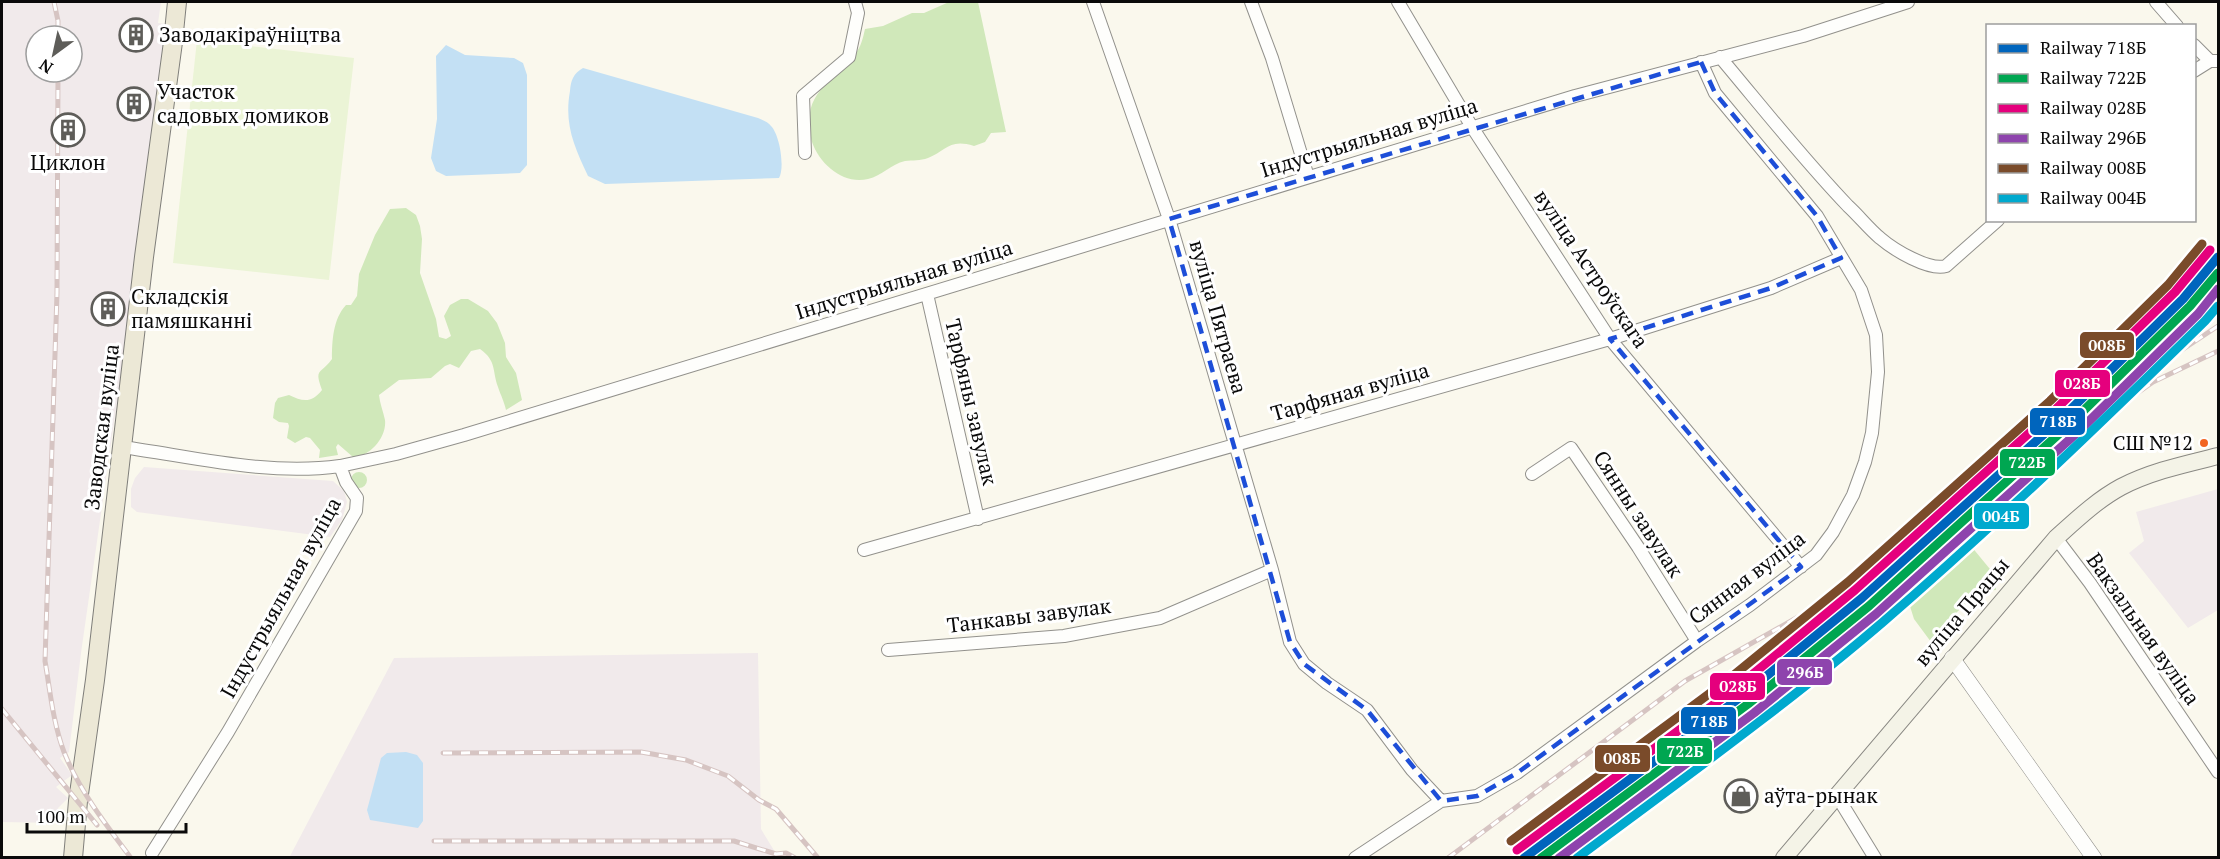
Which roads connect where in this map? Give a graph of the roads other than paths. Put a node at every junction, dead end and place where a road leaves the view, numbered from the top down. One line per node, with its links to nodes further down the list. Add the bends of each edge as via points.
1 (177, 2): 23 (main road, Заводская вуліца)
2 (855, 2): 15 (street, via 858,13 849,57 804,96)
3 (1093, 2): 17 (street, вуліца Пятраева)
4 (1251, 2): 16 (street)
5 (1398, 2): 14 (street, вуліца Астроўскага)
6 (1908, 2): 10 (street, Індустрыяльная вуліца, via 1803,36)
7 (2156, 2): 8 (street)
8 (2175, 24)
9 (2196, 47): 11 (street)
10 (1720, 57): 12 (street, Індустрыяльная вуліца); 18 (street, via 1824,181 1896,249 1939,268)
11 (2214, 61): 13 (street)
12 (1701, 62): 14 (street, Індустрыяльная вуліца); 19 (street, Сянная вуліца, via 1714,93 1817,216)
13 (2196, 70)
14 (1472, 127): 16 (street, Індустрыяльная вуліца); 21 (street, вуліца Астроўскага)
15 (805, 153)
16 (1308, 177): 17 (street, Індустрыяльная вуліца)
17 (1169, 219): 20 (street, Індустрыяльная вуліца); 22 (street, вуліца Пятраева)
18 (1996, 222)
19 (1841, 258): 21 (street, Тарфяная вуліца, via 1771,288); 30 (street, Сянная вуліца, via 1861,290 1876,335 1876,405 1865,462 1853,495 1833,532)
20 (927, 294): 25 (street, Індустрыяльная вуліца, via 464,435); 27 (street, Тарфяны завулак)
21 (1610, 339): 22 (street, Тарфяная вуліца); 30 (street, вуліца Астроўскага)
22 (1236, 445): 27 (street, Тарфяная вуліца); 31 (street, вуліца Пятраева)
23 (122, 447): 25 (street, via 264,468); 39 (main road, Заводская вуліца)
24 (2218, 456): 28 (main road, вуліца Працы, via 2122,487 2092,506)
25 (340, 466): 38 (street, Індустрыяльная вуліца, via 357,498 356,511 228,732)
26 (1533, 474): 32 (street, Сянны завулак, via 1571,448)
27 (978, 519): 29 (street, Тарфяная вуліца)
28 (2056, 538): 34 (main road, вуліца Працы); 35 (street, Вакзальная вуліца)
29 (864, 550)
30 (1801, 567): 32 (street, Сянная вуліца)
31 (1272, 570): 33 (street, Танкавы завулак, via 1160,618 1064,636); 37 (street, вуліца Пятраева, via 1290,642 1304,664 1367,710)
32 (1697, 640): 37 (street, Сянная вуліца, via 1517,773 1477,796)
33 (888, 650)
34 (1952, 658): 36 (main road, вуліца Працы); 43 (street)
35 (2218, 772)
36 (1837, 796): 41 (main road, вуліца Працы); 42 (street)
37 (1440, 801): 40 (street, Сянная вуліца)
38 (152, 852)
39 (73, 858)
40 (1355, 858)
41 (1784, 858)
42 (1875, 858)
43 (2094, 858)

